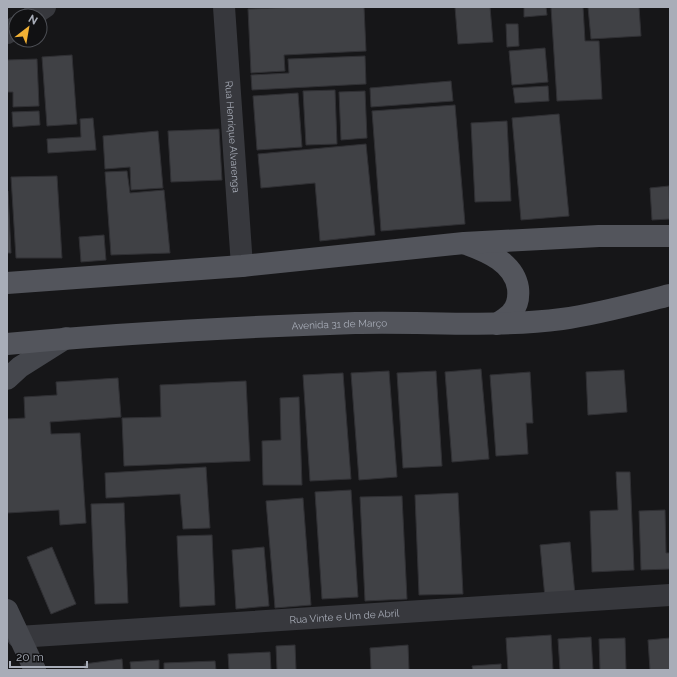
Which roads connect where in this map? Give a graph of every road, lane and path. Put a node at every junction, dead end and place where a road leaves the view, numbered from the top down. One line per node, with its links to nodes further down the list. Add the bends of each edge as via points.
1 (224, 7): 4 (street, Rua Henrique Alvarenga)
2 (670, 236): 3 (main road, via 591,236)
3 (464, 243): 4 (main road); 7 (main road, via 489,253 506,264 516,278 518,302 512,312)
4 (242, 266): 5 (main road)
5 (11, 284)
6 (670, 295): 7 (main road, Avenida 31 de Março, via 562,319)
7 (497, 324): 8 (main road, Avenida 31 de Março, via 384,322)
8 (66, 338): 9 (main road, Avenida 31 de Março); 10 (main road, via 20,367)
9 (7, 344)
10 (7, 379)
11 (670, 595): 13 (street, Rua Vinte e Um de Abril)
12 (7, 610): 13 (main road)
13 (18, 637): 14 (main road)
14 (35, 670)

